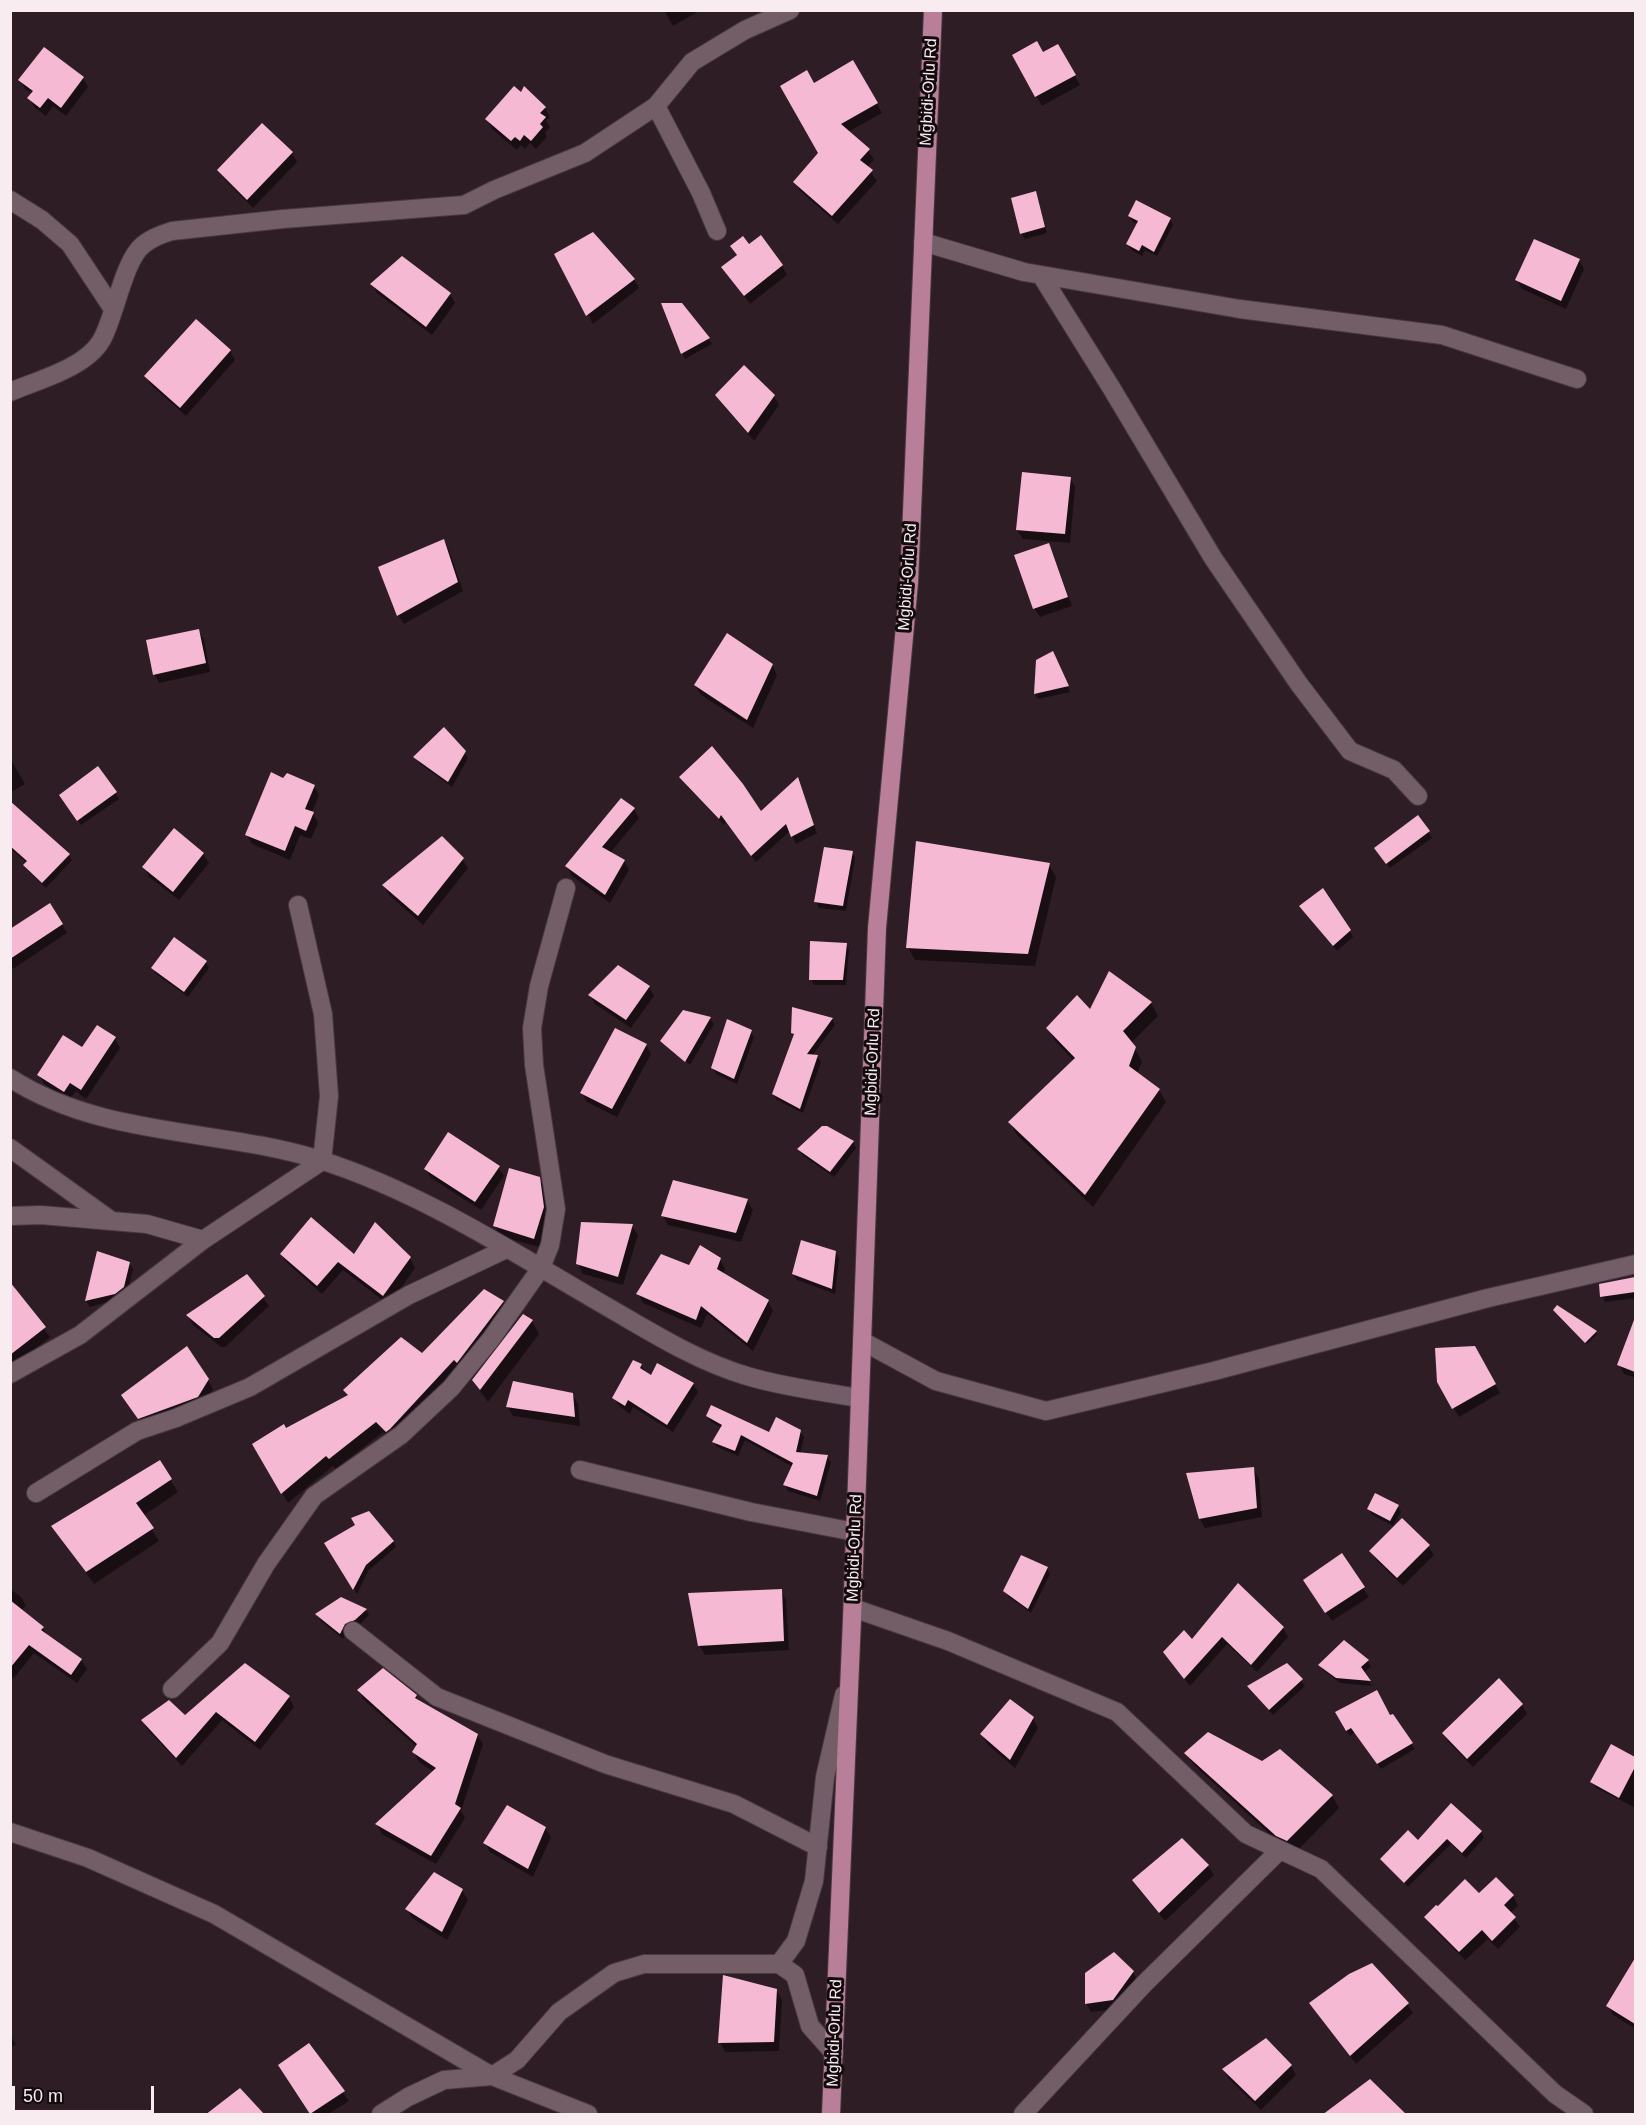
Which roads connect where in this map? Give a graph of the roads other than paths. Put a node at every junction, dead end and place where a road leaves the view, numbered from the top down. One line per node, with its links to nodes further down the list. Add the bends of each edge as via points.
1 (790, 10): 3 (street, via 745,30 692,62)
2 (933, 10): 6 (main road, Mgbidi-Orlu Rd)
3 (656, 106): 5 (street); 8 (street, via 585,153 464,205 172,231 142,246)
4 (10, 200): 8 (street, via 70,244)
5 (717, 231)
6 (923, 242): 7 (street); 23 (main road, Mgbidi-Orlu Rd, via 909,584 878,928)
7 (1041, 275): 9 (street, via 1240,309 1442,335); 11 (street, via 1213,558 1299,684 1350,751 1394,770)
8 (113, 309): 10 (street, via 101,342 81,362)
9 (1577, 379)
10 (10, 392)
11 (1419, 796)
12 (566, 888): 22 (street, via 539,986 532,1028 556,1209 550,1245)
13 (298, 905): 16 (street, via 323,1014 328,1096)
14 (10, 1078): 16 (street, via 64,1104 136,1126)
15 (10, 1148): 18 (street)
16 (322, 1161): 19 (street); 20 (street, via 425,1203)
17 (10, 1216): 18 (street)
18 (110, 1220): 19 (street, via 147,1224)
19 (202, 1240): 24 (street, via 80,1335)
20 (506, 1249): 22 (street); 27 (street, via 409,1295 250,1387 137,1431)
21 (1635, 1264): 23 (street, via 1046,1411 936,1381)
22 (540, 1268): 25 (street, via 709,1362 748,1377); 32 (street, via 451,1388 401,1435 314,1496 266,1564 220,1642)
23 (862, 1341): 25 (main road, Mgbidi-Orlu Rd)
24 (10, 1374)
25 (860, 1398): 28 (main road, Mgbidi-Orlu Rd)
26 (580, 1470): 28 (street, via 751,1512)
27 (36, 1492)
28 (855, 1532): 29 (main road, Mgbidi-Orlu Rd)
29 (853, 1608): 31 (main road, Mgbidi-Orlu Rd); 35 (street, via 948,1641 1117,1712 1246,1834)
30 (353, 1631): 34 (street, via 437,1696 605,1764 734,1803)
31 (850, 1673): 34 (street, via 825,1777); 37 (main road, Mgbidi-Orlu Rd)
32 (172, 1689)
33 (10, 1832): 38 (street, via 88,1858 214,1914)
34 (818, 1847): 36 (street, via 814,1881 796,1941)
35 (1280, 1850): 42 (street, via 1144,1984); 43 (street, via 1321,1869 1555,2094)
36 (779, 1964): 37 (street, via 795,1975 810,2026); 38 (street, via 644,1964 614,1973 559,2012 517,2060)
37 (834, 2053): 41 (main road, Mgbidi-Orlu Rd)
38 (492, 2076): 39 (street, via 444,2080); 40 (street)
39 (381, 2115)
40 (588, 2115)
41 (831, 2115)
42 (1023, 2115)
43 (1584, 2115)

